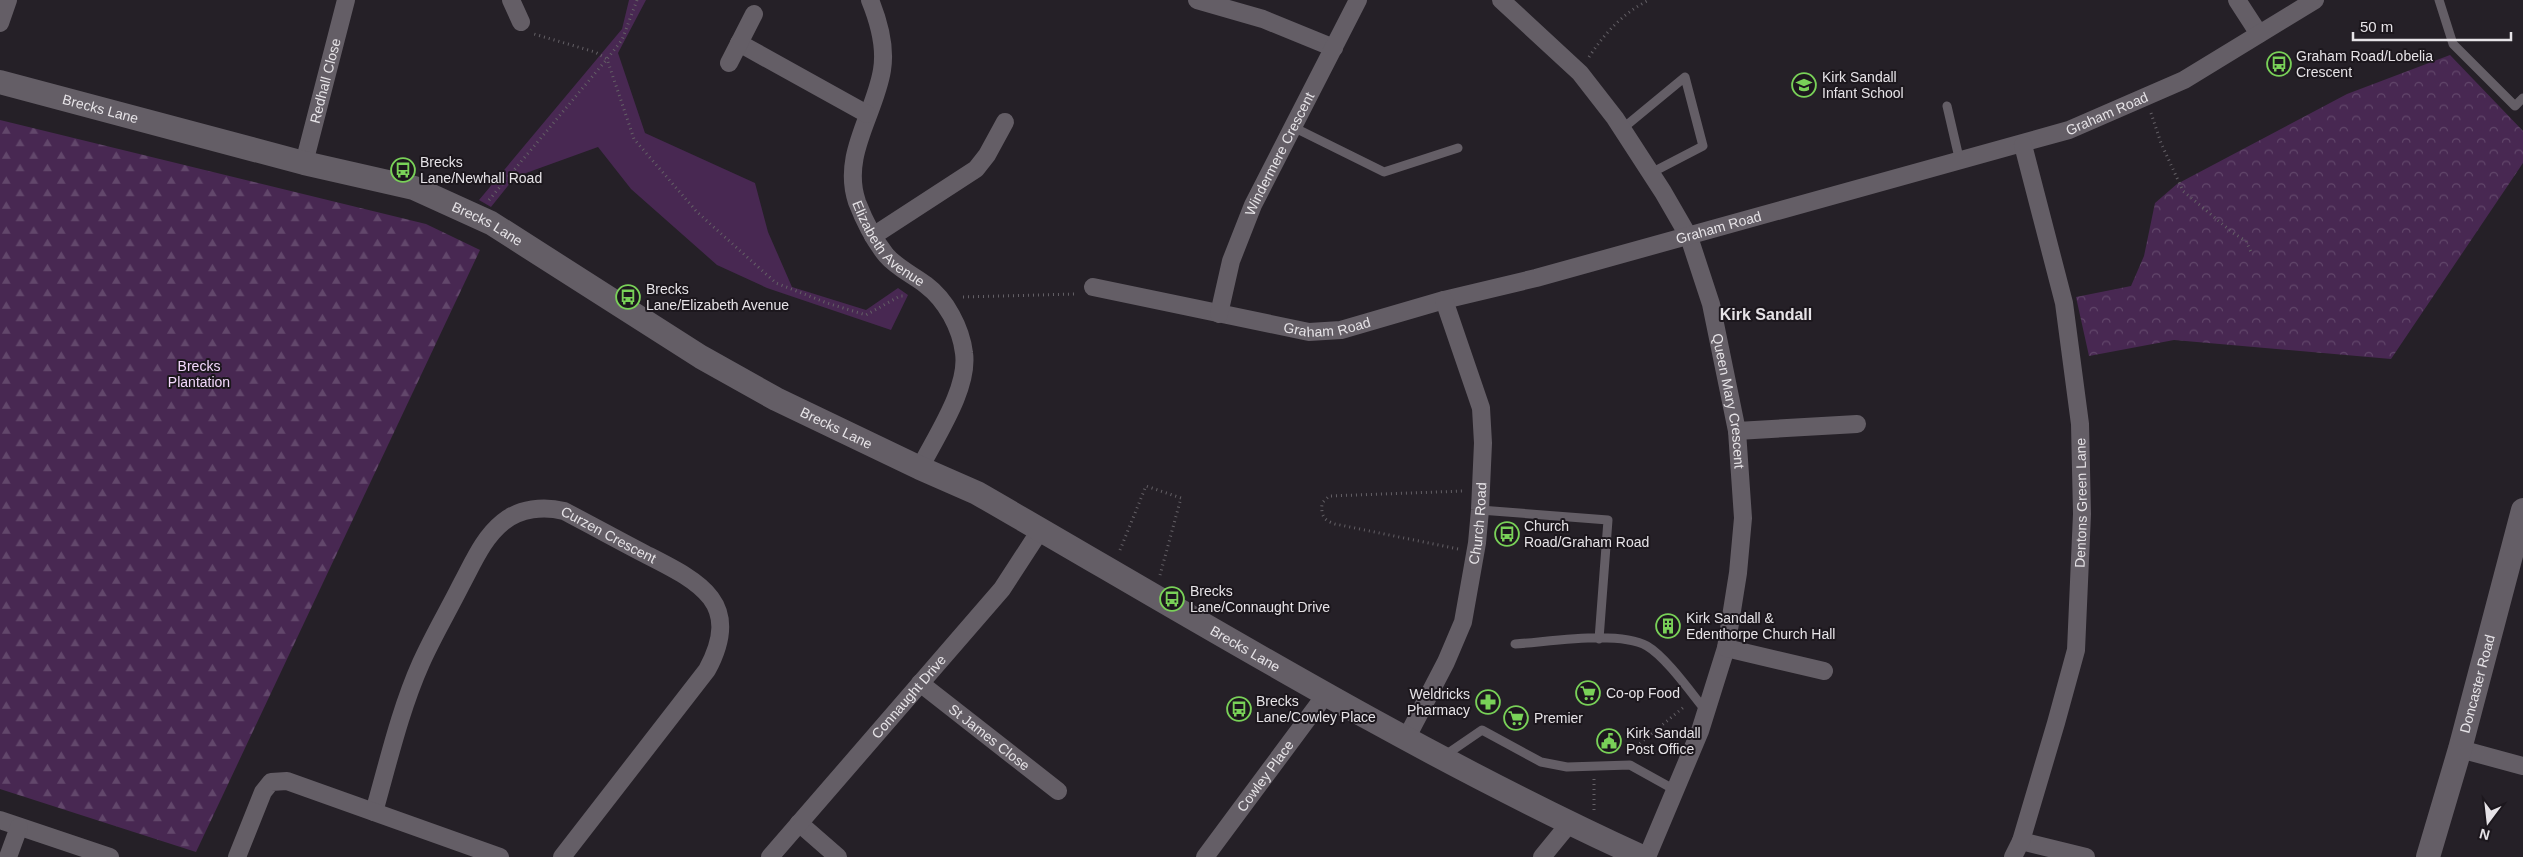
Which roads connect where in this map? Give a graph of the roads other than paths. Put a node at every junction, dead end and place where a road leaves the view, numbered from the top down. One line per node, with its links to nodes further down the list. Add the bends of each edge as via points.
1 (8, 0): 13 (street)
2 (346, 0): 27 (street, Redhall Close)
3 (512, 0): 12 (street)
4 (870, 0): 21 (street, Elizabeth Avenue, via 880,23 882,71)
5 (1197, 0): 16 (street, via 1263,19)
6 (1358, 0): 16 (street, Windermere Crescent)
7 (1501, 0): 24 (street, Queen Mary Crescent, via 1580,72)
8 (2237, 0): 14 (street)
9 (2315, 0): 14 (street, Graham Road)
10 (2439, 0): 19 (lane, via 2453,44 2515,106)
11 (754, 14): 15 (street)
12 (521, 22)
13 (0, 23)
14 (2258, 34): 25 (street, Graham Road, via 2184,80 2069,130)
15 (738, 44): 17 (street); 21 (street)
16 (1334, 48): 23 (street, Windermere Crescent)
17 (729, 63)
18 (0, 82): 27 (street, Brecks Lane)
19 (2523, 98)
20 (1947, 106): 28 (lane)
21 (867, 114): 30 (street, Elizabeth Avenue, via 855,150 854,176 857,201)
22 (1005, 122): 30 (street, via 976,169)
23 (1294, 127): 26 (lane, via 1384,172); 34 (street, Windermere Crescent, via 1253,205 1231,261)
24 (1622, 129): 29 (street, Queen Mary Crescent); 29 (lane, via 1684,77 1703,146)
25 (2023, 145): 28 (street, Graham Road); 59 (street, Dentons Green Lane, via 2064,303 2080,424 2082,514 2076,650)
26 (1458, 148)
27 (304, 162): 37 (street, Brecks Lane, via 414,188 477,216 709,362 776,399)
28 (1960, 162): 31 (street, Graham Road)
29 (1651, 173): 31 (street, Queen Mary Crescent)
30 (873, 236): 37 (street, Elizabeth Avenue, via 887,256 928,286 947,308 961,335 965,354 963,377)
31 (1689, 237): 33 (street, Graham Road); 36 (street, Queen Mary Crescent, via 1711,304)
32 (1093, 287): 34 (street, Graham Road)
33 (1444, 300): 34 (street, Graham Road, via 1341,330 1309,332); 38 (street, Church Road, via 1481,408)
34 (1219, 314)
35 (1858, 424): 36 (street)
36 (1737, 431): 43 (street, Queen Mary Crescent, via 1743,518)
37 (920, 468): 40 (street, Brecks Lane, via 978,493)
38 (1480, 510): 41 (lane, via 1608,520); 48 (street, Church Road, via 1463,622)
39 (2523, 510): 49 (street, Doncaster Road)
40 (1041, 529): 45 (street, Connaught Drive, via 1002,589); 46 (street, Brecks Lane)
41 (1599, 639): 42 (lane); 47 (lane, via 1632,640 1648,646)
42 (1515, 644)
43 (1726, 648): 44 (street); 47 (street, Queen Mary Crescent)
44 (1824, 671)
45 (920, 683): 52 (street, St James Close); 56 (street, Connaught Drive)
46 (1326, 694): 48 (street, Brecks Lane); 67 (street, Cowley Place)
47 (1701, 704): 53 (street, Queen Mary Crescent)
48 (1406, 739): 50 (street, Brecks Lane)
49 (2460, 748): 51 (street); 73 (street, Doncaster Road)
50 (1441, 758): 53 (lane, via 1482,730 1540,762 1567,767 1630,765); 57 (street, Brecks Lane)
51 (2523, 766)
52 (1058, 790)
53 (1676, 790): 70 (street, Queen Mary Crescent)
54 (374, 812): 63 (street, via 287,781 271,782 263,792); 64 (street); 65 (street, Curzen Crescent, via 421,664 479,552 492,532 521,512 550,508 564,511 695,580 718,610 720,640 707,670)
55 (0, 820): 58 (street)
56 (800, 824): 60 (street, Connaught Drive); 66 (street)
57 (1569, 824): 68 (street); 69 (street, Brecks Lane)
58 (19, 827): 61 (street); 62 (street)
59 (2021, 841): 71 (street, Dentons Green Lane); 72 (street)
60 (774, 856)
61 (8, 857)
62 (110, 857)
63 (237, 857)
64 (500, 857)
65 (562, 857)
66 (838, 857)
67 (1205, 857)
68 (1542, 857)
69 (1642, 857)
70 (1647, 857)
71 (2013, 857)
72 (2086, 857)
73 (2428, 857)

